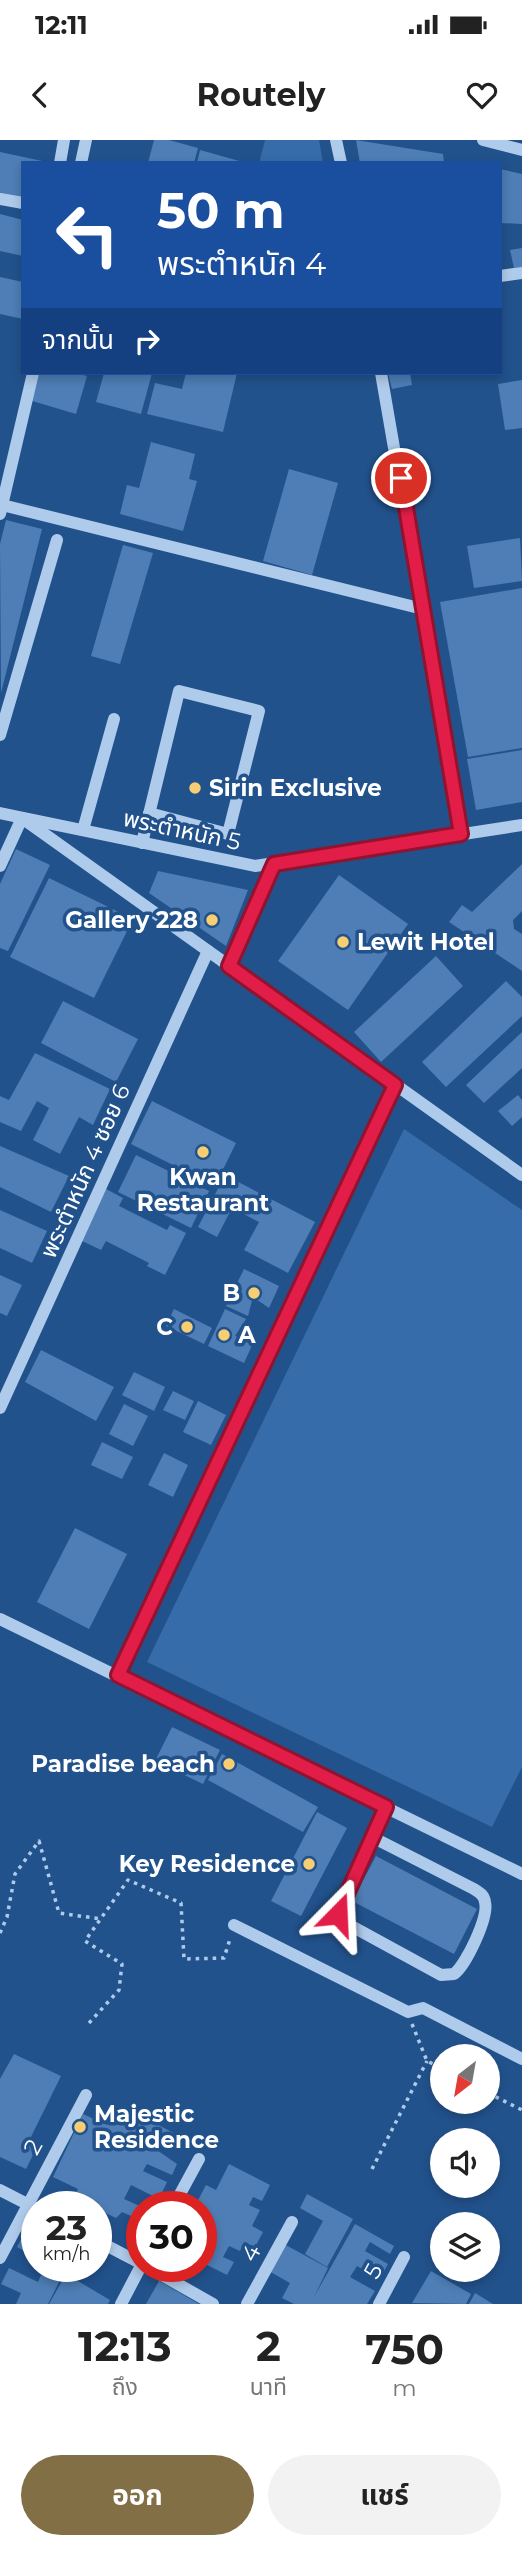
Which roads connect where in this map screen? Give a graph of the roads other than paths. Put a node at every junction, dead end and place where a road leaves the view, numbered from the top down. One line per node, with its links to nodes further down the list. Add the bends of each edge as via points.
1 (64, 140): 6 (street)
2 (86, 140): 7 (street)
3 (336, 140): 8 (street)
4 (483, 140): 5 (street)
5 (522, 150)
6 (60, 161)
7 (81, 161)
8 (341, 161)
9 (0, 199): 10 (street)
10 (21, 203)
11 (522, 273): 12 (street)
12 (502, 276)
13 (33, 375): 15 (street)
14 (381, 375): 17 (street)
15 (1, 509): 17 (street)
16 (57, 540): 19 (street)
17 (424, 609): 25 (street)
18 (114, 719): 24 (street)
19 (0, 736)
20 (0, 813): 22 (street, พระตำหนัก 5)
21 (149, 813): 21 (street, via 179,691 259,711 228,834); 26 (street)
22 (22, 818): 24 (street, พระตำหนัก 5); 28 (street); 29 (street)
23 (522, 825): 25 (street, พระตำหนัก 5)
24 (83, 830): 26 (street, พระตำหนัก 5)
25 (461, 834): 27 (street, พระตำหนัก 5)
26 (142, 843): 27 (street, พระตำหนัก 5, via 255,866)
27 (274, 864): 30 (street)
28 (0, 866)
29 (208, 951): 30 (street); 33 (street, พระตำหนัก 4 ซอย 6)
30 (229, 966): 31 (street)
31 (395, 1085): 32 (street); 35 (street)
32 (522, 1175)
33 (0, 1408)
34 (0, 1619): 35 (street)
35 (118, 1675): 36 (street)
36 (386, 1807): 37 (street); 38 (street)
37 (372, 1837): 37 (street, via 484,1898 482,1923 463,1965 454,1974 441,1975 340,1919 340,1905)
38 (522, 1874)
39 (234, 1926): 40 (street, via 408,2012 424,2008)
40 (522, 2059)
41 (86, 2095): 44 (street, 2)
42 (199, 2159): 45 (street)
43 (0, 2190): 46 (street)
44 (39, 2191)
45 (182, 2191)
46 (21, 2200)
47 (292, 2222): 55 (street, 4)
48 (21, 2224): 50 (street, 2)
49 (404, 2257): 56 (street, 5)
50 (0, 2258)
51 (133, 2282): 53 (street)
52 (174, 2282): 54 (street)
53 (121, 2304)
54 (213, 2304)
55 (247, 2304)
56 (379, 2304)

